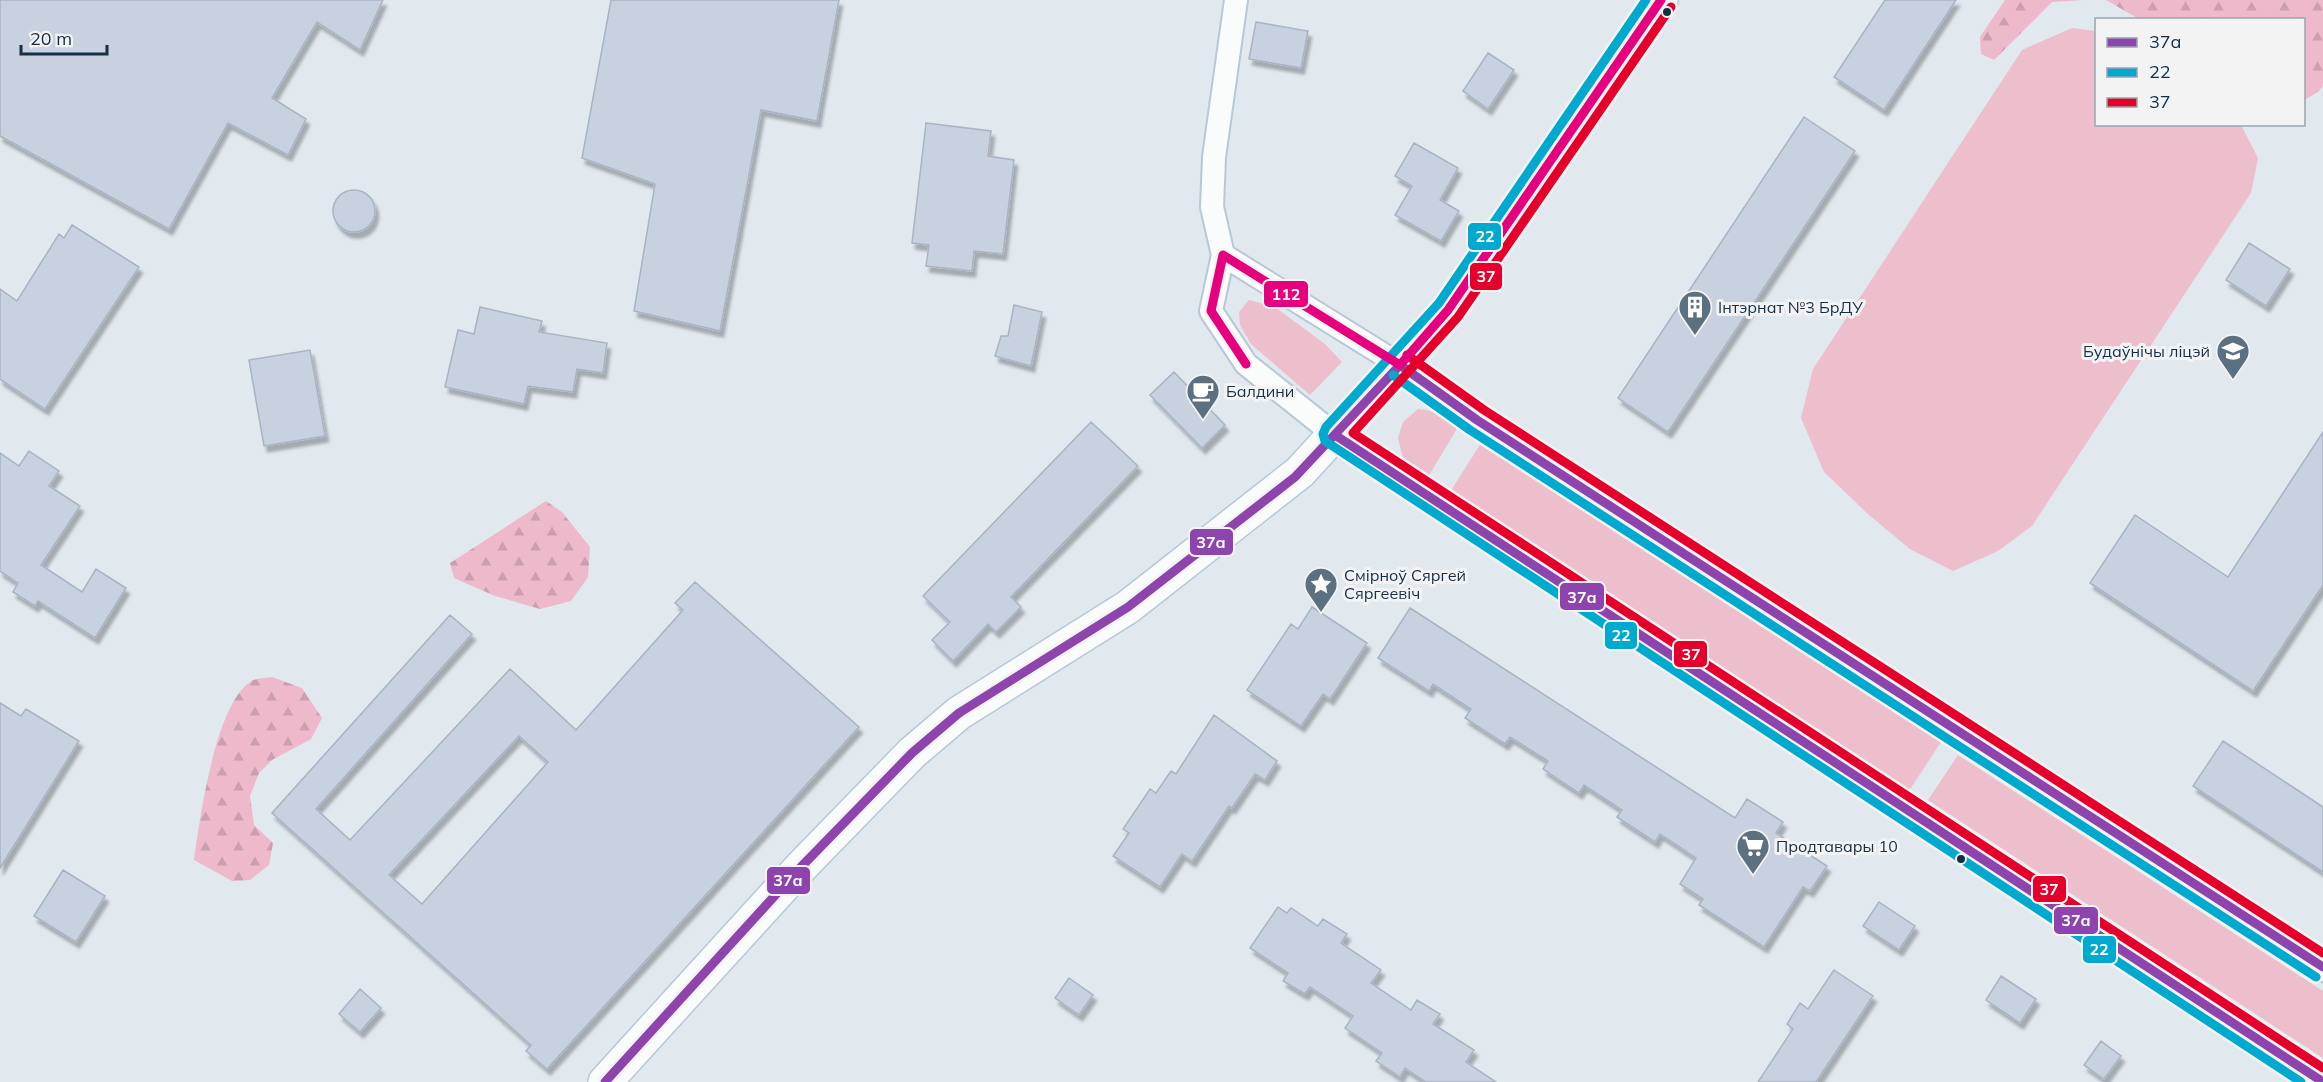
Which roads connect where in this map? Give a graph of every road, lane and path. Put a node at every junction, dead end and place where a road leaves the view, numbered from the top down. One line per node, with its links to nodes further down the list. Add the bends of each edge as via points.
1 (1236, 0): 3 (street, via 1214,157 1212,207)
2 (1661, 0): 4 (main road, via 1448,310)
3 (1223, 255): 4 (street); 5 (street, via 1212,311 1246,364)
4 (1400, 365): 5 (main road); 6 (street, via 1477,420)
5 (1335, 435): 7 (main road, via 1295,477 1128,606 959,713 912,753); 8 (street)
6 (2323, 968)
7 (606, 1082)
8 (2323, 1082)

